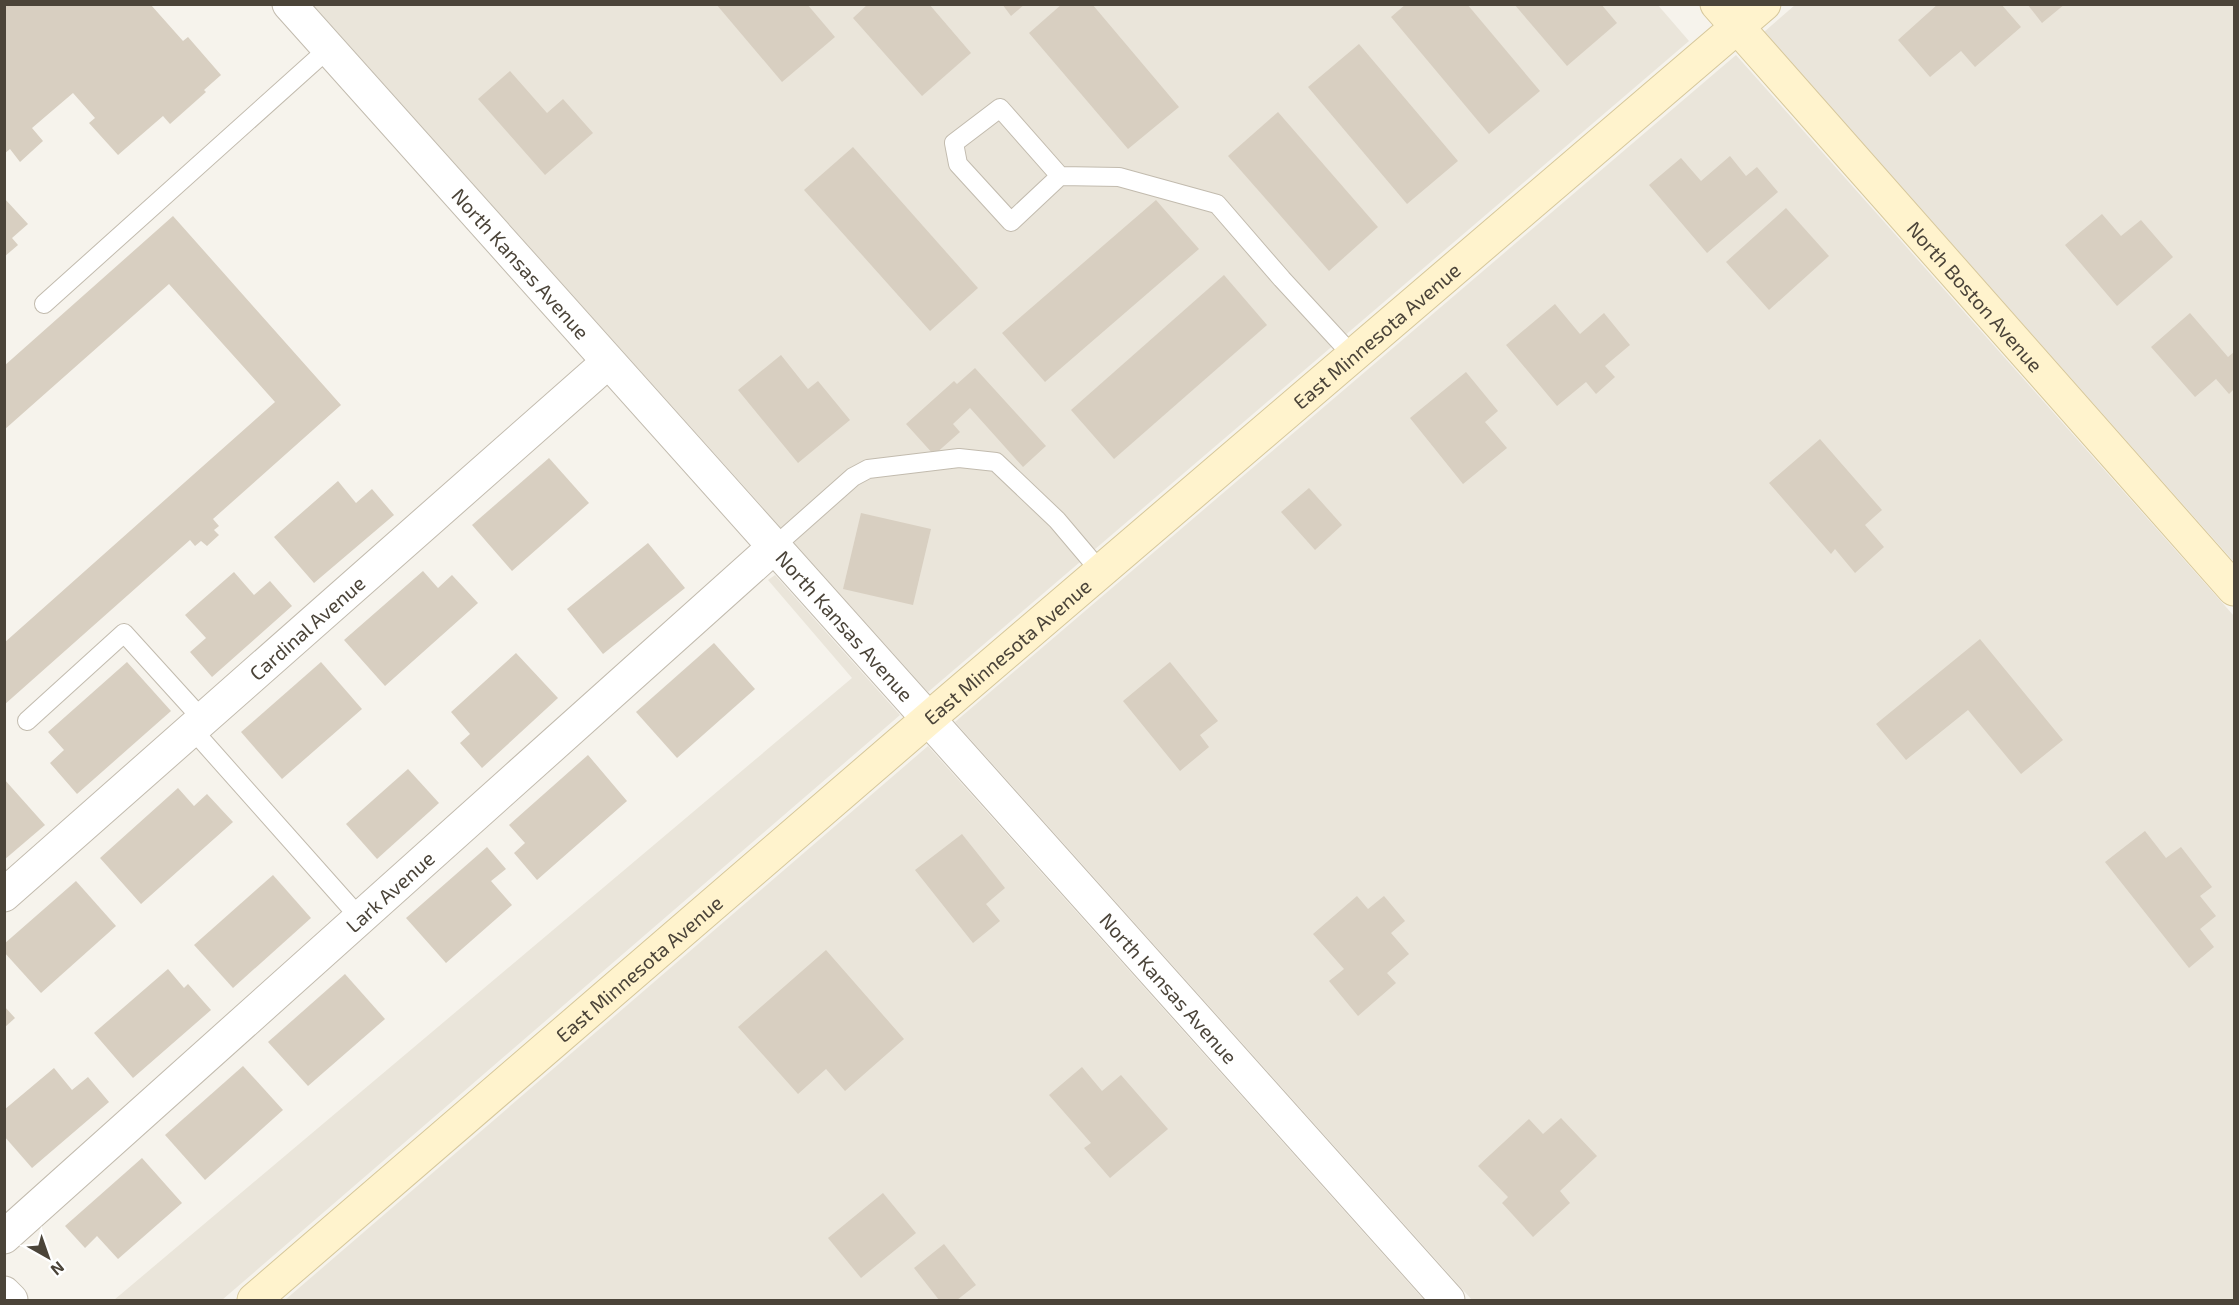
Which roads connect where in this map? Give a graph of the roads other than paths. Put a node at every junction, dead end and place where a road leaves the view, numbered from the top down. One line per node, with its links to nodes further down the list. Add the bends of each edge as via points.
1 (289, 4): 4 (street, North Kansas Avenue)
2 (1764, 4): 3 (street, East Minnesota Avenue)
3 (1727, 16): 7 (street, East Minnesota Avenue); 11 (street, North Boston Avenue)
4 (328, 49): 6 (lane); 8 (street, North Kansas Avenue)
5 (1060, 176): 5 (lane, via 1000,108 954,143 958,165 1011,222); 7 (lane, via 1119,177 1217,204)
6 (44, 304)
7 (1353, 356): 10 (street, East Minnesota Avenue)
8 (609, 362): 9 (street, North Kansas Avenue); 14 (street, Cardinal Avenue)
9 (774, 548): 10 (lane, via 853,477 868,469 959,458 996,462 1057,520); 12 (street, North Kansas Avenue); 16 (street, Lark Avenue)
10 (1101, 572): 12 (street, East Minnesota Avenue)
11 (2235, 589)
12 (928, 719): 20 (street, East Minnesota Avenue); 21 (street, North Kansas Avenue)
13 (27, 721): 14 (lane, via 124,633)
14 (198, 724): 15 (street, Cardinal Avenue); 16 (lane)
15 (4, 895)
16 (360, 918): 17 (street, Lark Avenue)
17 (4, 1237)
18 (4, 1293): 19 (street)
19 (12, 1300)
20 (254, 1300)
21 (1448, 1300)

